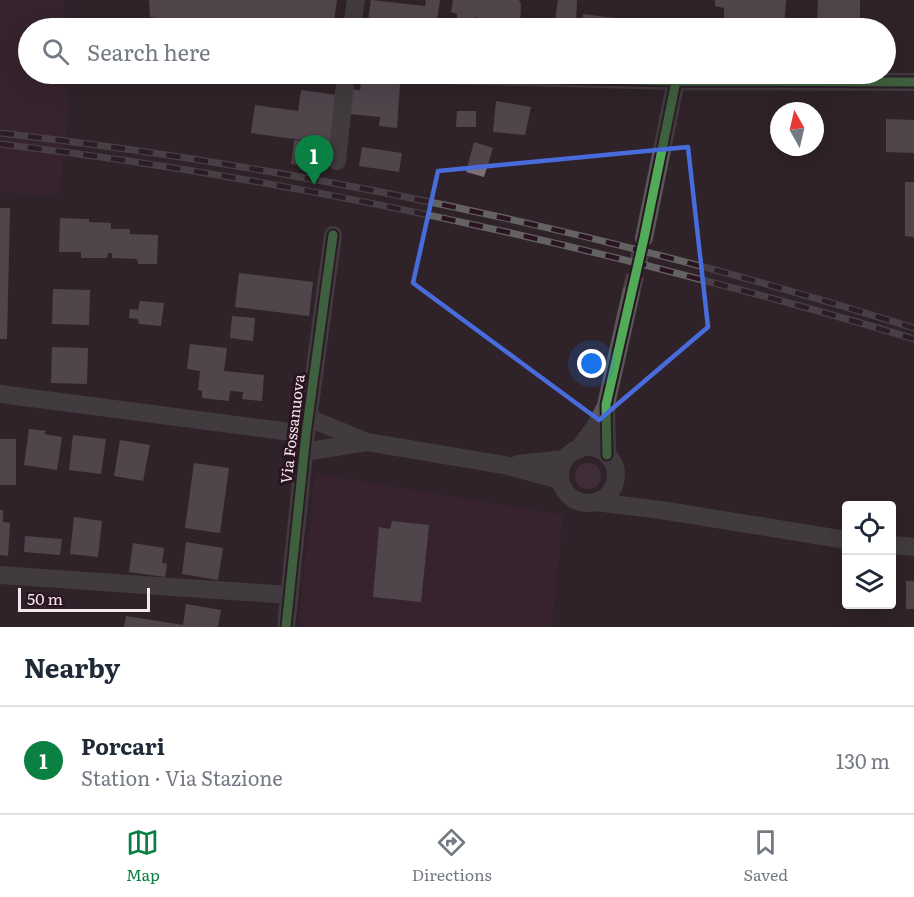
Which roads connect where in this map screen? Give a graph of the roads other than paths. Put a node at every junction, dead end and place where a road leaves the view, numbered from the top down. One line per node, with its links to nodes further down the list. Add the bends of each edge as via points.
1 (356, 0): 2 (street)
2 (353, 18)
3 (896, 82): 4 (street)
4 (914, 82)
5 (345, 84): 7 (street)
6 (675, 84): 9 (street)
7 (337, 161)
8 (333, 235): 13 (street, Via Fossanuova)
9 (644, 238)
10 (631, 293): 12 (street)
11 (0, 394): 13 (street)
12 (606, 405): 15 (street, via 596,425); 16 (street)
13 (306, 435): 14 (street); 14 (street); 26 (street, Via Fossanuova)
14 (369, 443): 17 (street)
15 (571, 454): 16 (street, via 584,448); 17 (street); 18 (street, via 562,466)
16 (608, 456): 19 (street, via 615,469)
17 (504, 465): 18 (street)
18 (560, 480): 20 (street, via 563,489 577,501)
19 (614, 484): 20 (street, via 610,492); 21 (street)
20 (595, 502): 21 (street)
21 (661, 510): 22 (street)
22 (842, 539)
23 (896, 546): 24 (street)
24 (914, 547)
25 (0, 575): 26 (street)
26 (290, 595): 27 (street, Via Fossanuova)
27 (286, 627)

